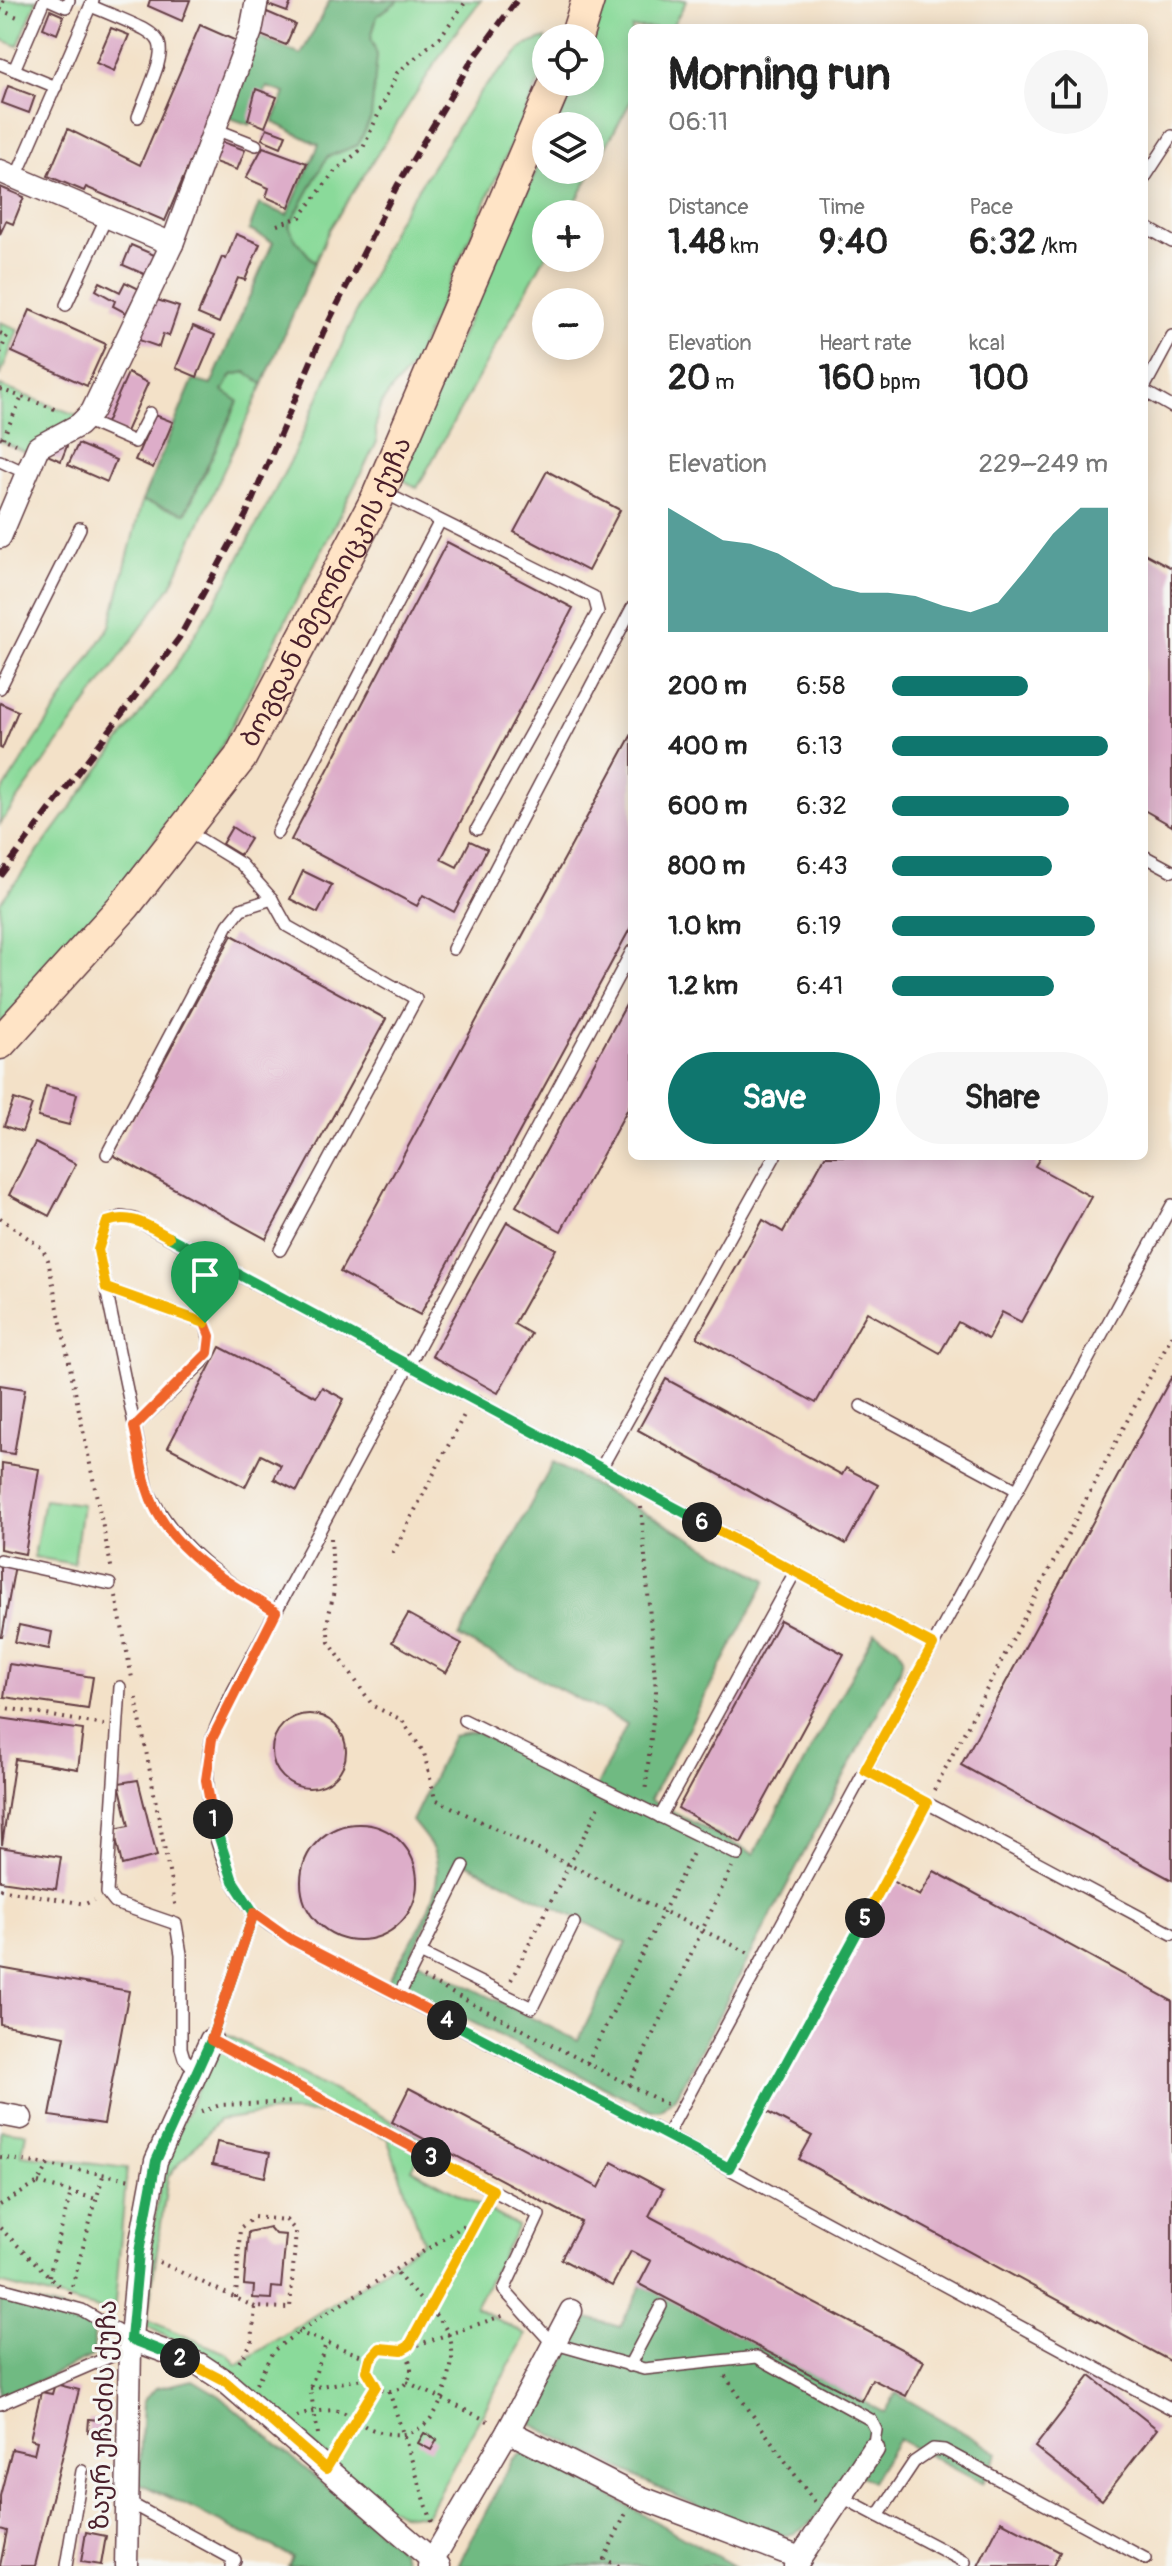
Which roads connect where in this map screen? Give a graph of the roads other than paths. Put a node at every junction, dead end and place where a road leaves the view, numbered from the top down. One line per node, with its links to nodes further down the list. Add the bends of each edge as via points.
1 (44, 0): 9 (lane)
2 (50, 0): 3 (lane, via 66,7)
3 (69, 0)
4 (257, 0): 13 (street)
5 (588, 0): 7 (main road)
6 (92, 3): 10 (lane); 12 (lane, via 155,33 161,43 161,58)
7 (580, 24)
8 (0, 64): 9 (lane)
9 (14, 70): 10 (lane)
10 (56, 87): 17 (lane)
11 (550, 96): 31 (main road, ბოგდან ხმელნიცკის ქუჩა)
12 (138, 117)
13 (215, 129): 15 (lane); 21 (street)
14 (1172, 136): 16 (lane)
15 (256, 145)
16 (1148, 173)
17 (8, 174): 18 (street)
18 (107, 216): 21 (street); 22 (lane)
19 (1148, 228): 20 (lane)
20 (1172, 242)
21 (172, 244): 28 (street)
22 (66, 305)
23 (1172, 336): 24 (lane)
24 (1148, 382)
25 (1148, 392): 26 (lane)
26 (1172, 407)
27 (150, 413): 28 (lane, via 135,442)
28 (84, 420): 30 (street, via 38,447)
29 (0, 461): 30 (lane)
30 (26, 473): 34 (street)
31 (380, 491): 32 (lane); 37 (main road, ბოგდან ხმელნიცკის ქუჩა, via 240,758)
32 (440, 521): 38 (lane, via 594,597 598,612); 39 (lane)
33 (80, 528): 36 (lane)
34 (0, 537)
35 (628, 616): 43 (lane)
36 (0, 688)
37 (184, 829): 42 (lane, via 241,864); 45 (main road, ბოგდან ხმელნიცკის ქუჩა, via 125,905)
38 (477, 829)
39 (277, 833)
40 (1148, 858): 41 (lane)
41 (1172, 871)
42 (272, 899): 46 (lane, via 241,909 228,925); 49 (lane, via 287,926 416,999)
43 (453, 949)
44 (628, 958): 51 (lane)
45 (0, 1043)
46 (107, 1154)
47 (773, 1160): 54 (lane)
48 (1172, 1205): 55 (lane)
49 (280, 1250)
50 (106, 1288): 51 (lane, via 100,1235 107,1222 134,1219); 53 (lane); 53 (lane, via 205,1323 210,1336 202,1363)
51 (408, 1365): 54 (lane); 59 (lane)
52 (861, 1406): 55 (lane)
53 (134, 1427): 59 (lane, via 148,1491 164,1522 210,1571)
54 (601, 1468): 57 (lane)
55 (1017, 1490): 60 (lane)
56 (0, 1560): 58 (lane)
57 (795, 1572): 60 (lane); 64 (lane)
58 (110, 1584)
59 (276, 1612): 67 (lane, via 212,1739 206,1780 215,1833 233,1881)
60 (933, 1645): 63 (lane)
61 (120, 1687): 73 (lane, via 107,1893 115,1903 176,1924 181,2048)
62 (464, 1720): 64 (lane)
63 (865, 1770): 69 (lane); 74 (lane)
64 (660, 1817): 65 (lane)
65 (738, 1855)
66 (464, 1866): 70 (lane)
67 (254, 1913): 71 (lane, via 292,1940); 72 (lane)
68 (574, 1923): 70 (lane, via 532,2008)
69 (1172, 1934)
70 (420, 1953): 71 (lane)
71 (399, 1995): 74 (lane)
72 (211, 2040): 73 (street, ზაურ უჩაძის ქუჩა); 79 (lane, via 539,2215 504,2290)
73 (196, 2071): 78 (street, ზაურ უჩაძის ქუჩა, via 156,2161)
74 (667, 2135): 82 (lane)
75 (0, 2288): 78 (lane, via 77,2309)
76 (661, 2306): 80 (lane)
77 (571, 2311): 79 (street)
78 (130, 2343): 81 (lane); 87 (street, ზაურ უჩაძის ქუჩა); 90 (street, via 199,2364 226,2382)
79 (552, 2343): 80 (lane); 83 (street)
80 (629, 2366): 84 (lane, via 671,2368 757,2357 871,2420 876,2430)
81 (0, 2404)
82 (1172, 2409)
83 (508, 2431): 90 (street); 91 (street, via 634,2495)
84 (873, 2449): 86 (street)
85 (82, 2471): 93 (lane)
86 (842, 2497): 88 (lane); 91 (street)
87 (126, 2501): 94 (street, ზაურ უჩაძის ქუჩა); 95 (lane, via 235,2560)
88 (878, 2516): 89 (lane, via 914,2462 933,2449 944,2450); 92 (lane)
89 (1146, 2559)
90 (435, 2560)
91 (798, 2562)
92 (965, 2562)
93 (66, 2566)
94 (126, 2566)
95 (231, 2566)

